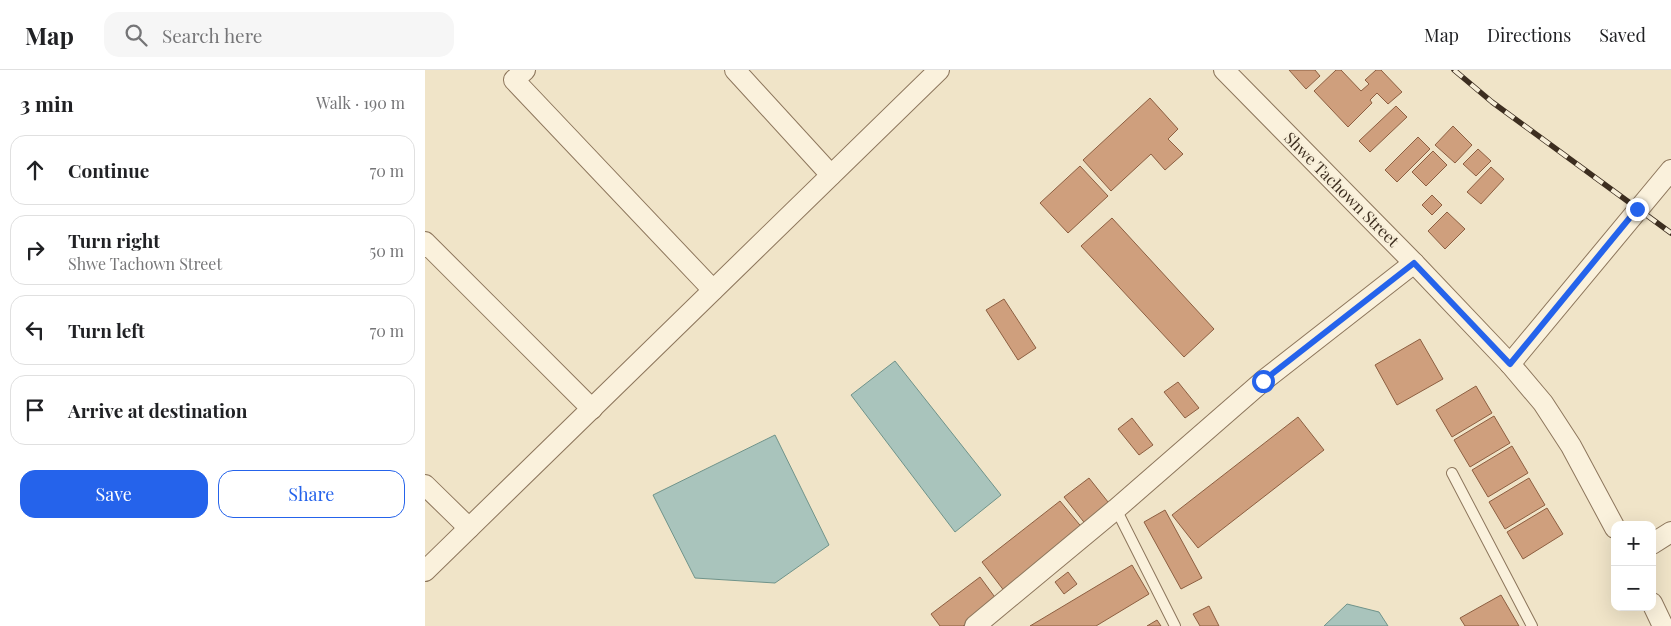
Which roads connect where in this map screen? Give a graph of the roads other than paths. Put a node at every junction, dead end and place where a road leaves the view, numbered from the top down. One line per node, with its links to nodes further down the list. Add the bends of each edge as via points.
1 (525, 70): 9 (street, via 514,80)
2 (735, 70): 6 (street)
3 (939, 70): 6 (street)
4 (1224, 70): 8 (street, Shwe Tachown Street)
5 (1671, 170): 10 (street)
6 (831, 175): 9 (street)
7 (425, 242): 11 (street)
8 (1414, 263): 10 (street, Shwe Tachown Street); 14 (street, via 1263,381)
9 (713, 290): 11 (street)
10 (1510, 364): 15 (street, Shwe Tachown Street, via 1543,403 1571,446)
11 (592, 409): 16 (street)
12 (1452, 473): 23 (lane)
13 (425, 485): 16 (street)
14 (1117, 509): 21 (street); 22 (lane)
15 (1611, 521)
16 (469, 528): 19 (street)
17 (1671, 532): 18 (street)
18 (1656, 541)
19 (425, 571)
20 (1656, 611): 24 (street)
21 (975, 626)
22 (1175, 626)
23 (1532, 626)
24 (1663, 626)

